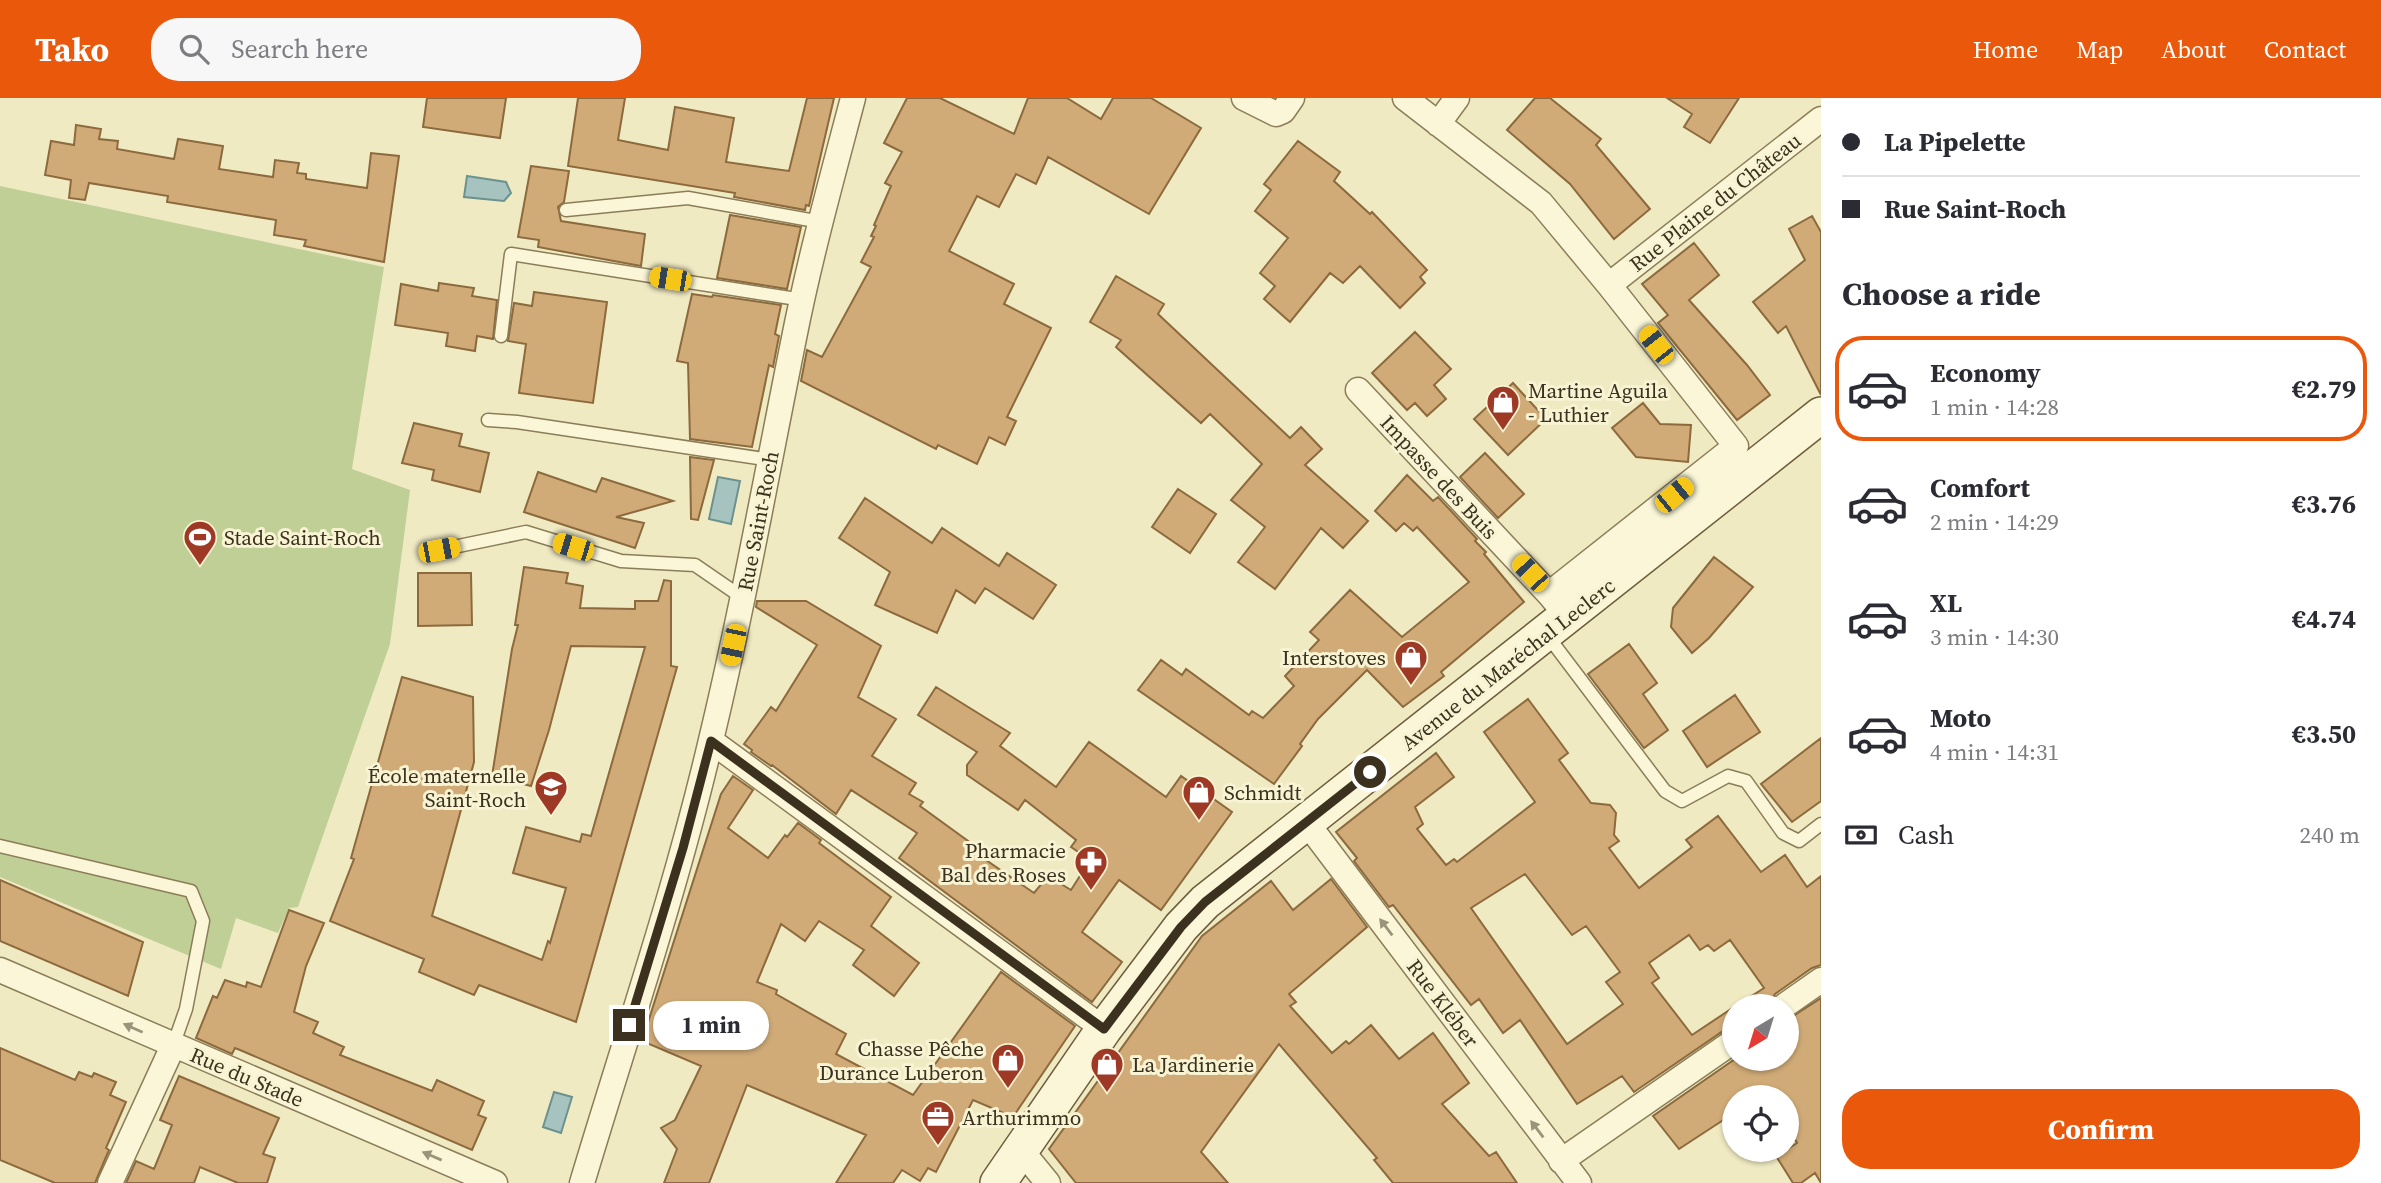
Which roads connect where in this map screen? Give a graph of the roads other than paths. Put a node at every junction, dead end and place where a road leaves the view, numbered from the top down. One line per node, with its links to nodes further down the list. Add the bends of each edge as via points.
1 (853, 98): 9 (street, Rue Saint-Roch)
2 (1244, 98): 3 (street, via 1276,114)
3 (1292, 98)
4 (1405, 98): 7 (street)
5 (1457, 98): 7 (street)
6 (1821, 119): 10 (street, Rue Plaine du Château)
7 (1437, 124): 10 (street, via 1541,203)
8 (566, 210): 9 (lane, via 688,198)
9 (821, 222): 11 (street, Rue Saint-Roch)
10 (1609, 285): 19 (street, via 1736,446)
11 (803, 300): 12 (lane, via 511,254); 16 (street, Rue Saint-Roch)
12 (500, 337)
13 (1358, 390): 19 (street, Impasse des Buis)
14 (1821, 415): 19 (main road, Avenue du Maréchal Leclerc)
15 (488, 420): 16 (lane)
16 (771, 460): 18 (street, Rue Saint-Roch)
17 (439, 550): 18 (lane, via 526,532 621,561 695,565)
18 (743, 598): 20 (street, Rue Saint-Roch)
19 (1554, 614): 21 (main road, Avenue du Maréchal Leclerc); 22 (lane, via 1665,791 1682,801 1728,776 1746,781 1783,833 1798,841)
20 (711, 741): 27 (street); 34 (street, Rue Saint-Roch)
21 (1307, 823): 27 (main road, Avenue du Maréchal Leclerc, via 1205,902); 31 (street, Rue Kléber, one-way to 21)
22 (1821, 824)
23 (0, 846): 28 (lane, via 191,891 203,921 186,1009)
24 (0, 970): 28 (street, Rue du Stade, one-way to 24)
25 (1821, 981): 26 (street)
26 (1799, 996)
27 (1104, 1029): 30 (main road, Avenue du Maréchal Leclerc)
28 (173, 1046): 32 (street); 33 (street, Rue du Stade, one-way to 28)
29 (1722, 1049): 31 (street)
30 (1021, 1150): 35 (main road, Avenue du Maréchal Leclerc); 36 (street)
31 (1561, 1161): 37 (street, Rue Kléber)
32 (110, 1183)
33 (495, 1183)
34 (582, 1183)
35 (998, 1183)
36 (1048, 1183)
37 (1579, 1183)

